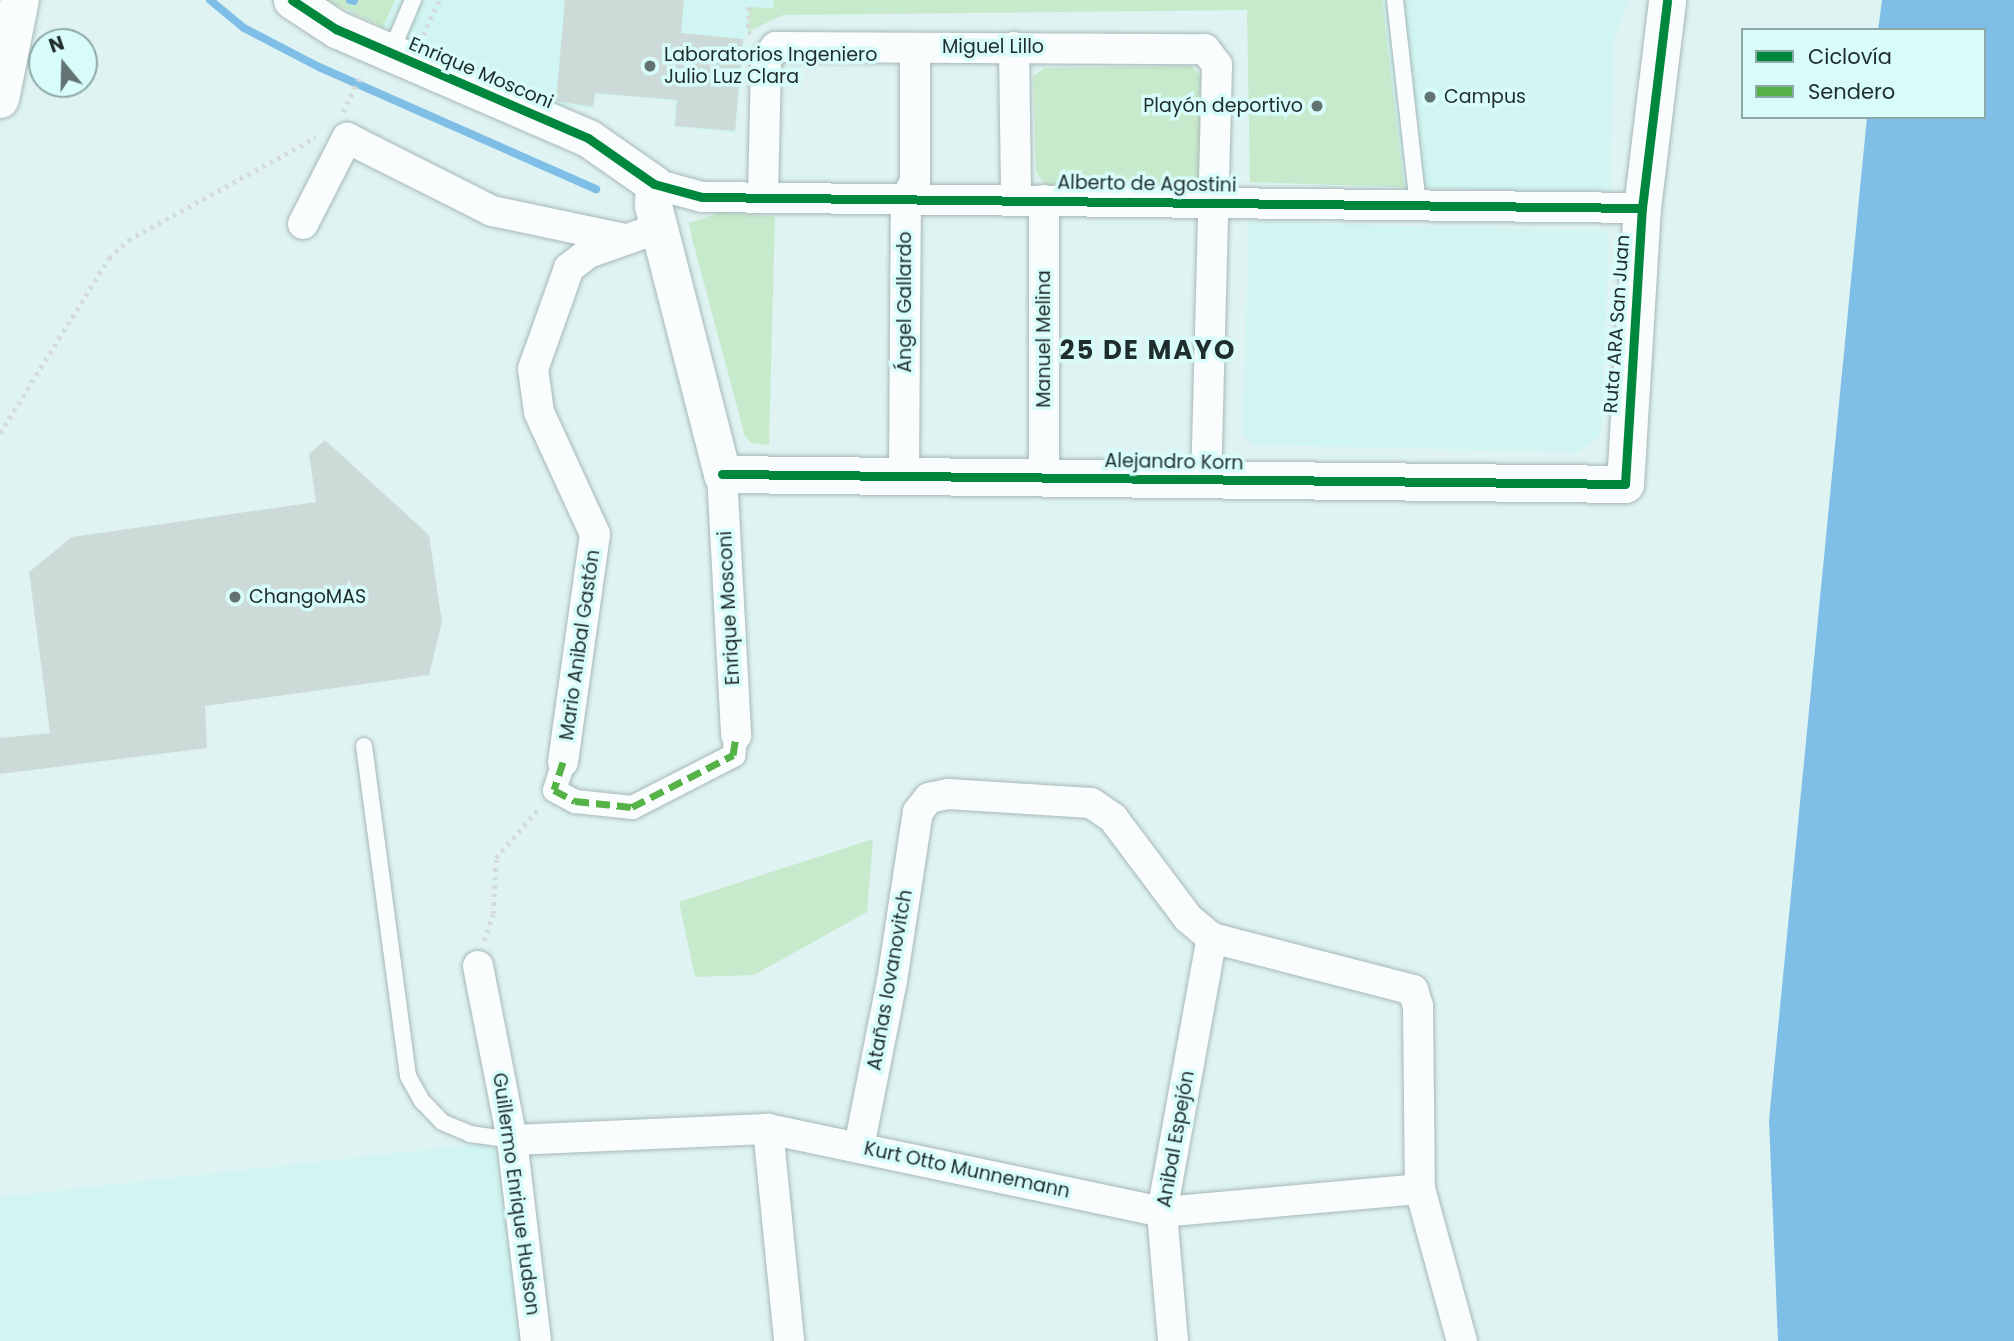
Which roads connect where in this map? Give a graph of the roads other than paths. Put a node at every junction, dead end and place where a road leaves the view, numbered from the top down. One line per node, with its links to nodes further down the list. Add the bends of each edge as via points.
1 (20, 0): 9 (highway)
2 (292, 0): 8 (street, Enrique Mosconi)
3 (413, 0): 8 (lane)
4 (1395, 0): 15 (lane)
5 (1667, 0): 16 (street, Ruta ARA San Juan)
6 (1014, 47): 7 (street, Miguel Lillo); 13 (street, Manuel Melina); 14 (street, Miguel Lillo, via 1191,46 1210,53 1217,65)
7 (915, 48): 11 (street, Miguel Lillo, via 775,47 765,59); 12 (street, Ángel Gallardo, via 915,182)
8 (378, 60): 10 (street, Enrique Mosconi, via 588,138)
9 (0, 99)
10 (654, 184): 11 (street, Alberto de Agostini, via 702,197); 18 (street, Enrique Mosconi)
11 (763, 196): 12 (street, Alberto de Agostini)
12 (906, 198): 13 (street, Alberto de Agostini); 21 (street, Ángel Gallardo)
13 (1030, 199): 14 (street, Alberto de Agostini); 22 (street, Manuel Melina)
14 (1216, 202): 15 (street, Alberto de Agostini); 23 (street)
15 (1418, 205): 16 (street, Alberto de Agostini)
16 (1642, 208): 24 (street, Ruta ARA San Juan)
17 (303, 224): 19 (street, via 338,127 492,211)
18 (659, 228): 19 (street, Mario Anibal Gastón); 20 (street, Enrique Mosconi)
19 (625, 239): 27 (street, Mario Anibal Gastón, via 588,253 569,268 533,369 539,412 595,534)
20 (722, 474): 21 (street, Alejandro Korn); 25 (street, Enrique Mosconi)
21 (904, 474): 22 (street, Alejandro Korn)
22 (1044, 477): 23 (street, Alejandro Korn)
23 (1206, 480): 24 (street, Alejandro Korn)
24 (1625, 484)
25 (736, 736): 27 (street, via 733,755 632,807 575,801)
26 (364, 746): 31 (lane, via 408,1076 422,1101 442,1122 470,1134)
27 (559, 776)
28 (1212, 938): 32 (street, Atañas Iovanovitch, via 1188,918 1113,818 1091,803 948,794 929,799 918,812 892,981); 33 (street, via 1413,990 1418,1006); 34 (street, Anibal Espejón)
29 (478, 965): 31 (street, Guillermo Enrique Hudson)
30 (768, 1129): 31 (street, Kurt Otto Munnemann); 32 (street, Kurt Otto Munnemann); 36 (street)
31 (512, 1140): 35 (street, Guillermo Enrique Hudson)
32 (859, 1147): 34 (street, Kurt Otto Munnemann)
33 (1420, 1189): 34 (street, Kurt Otto Munnemann); 38 (street)
34 (1162, 1212): 37 (street, Anibal Espejón)
35 (536, 1341)
36 (789, 1341)
37 (1173, 1341)
38 (1462, 1341)

